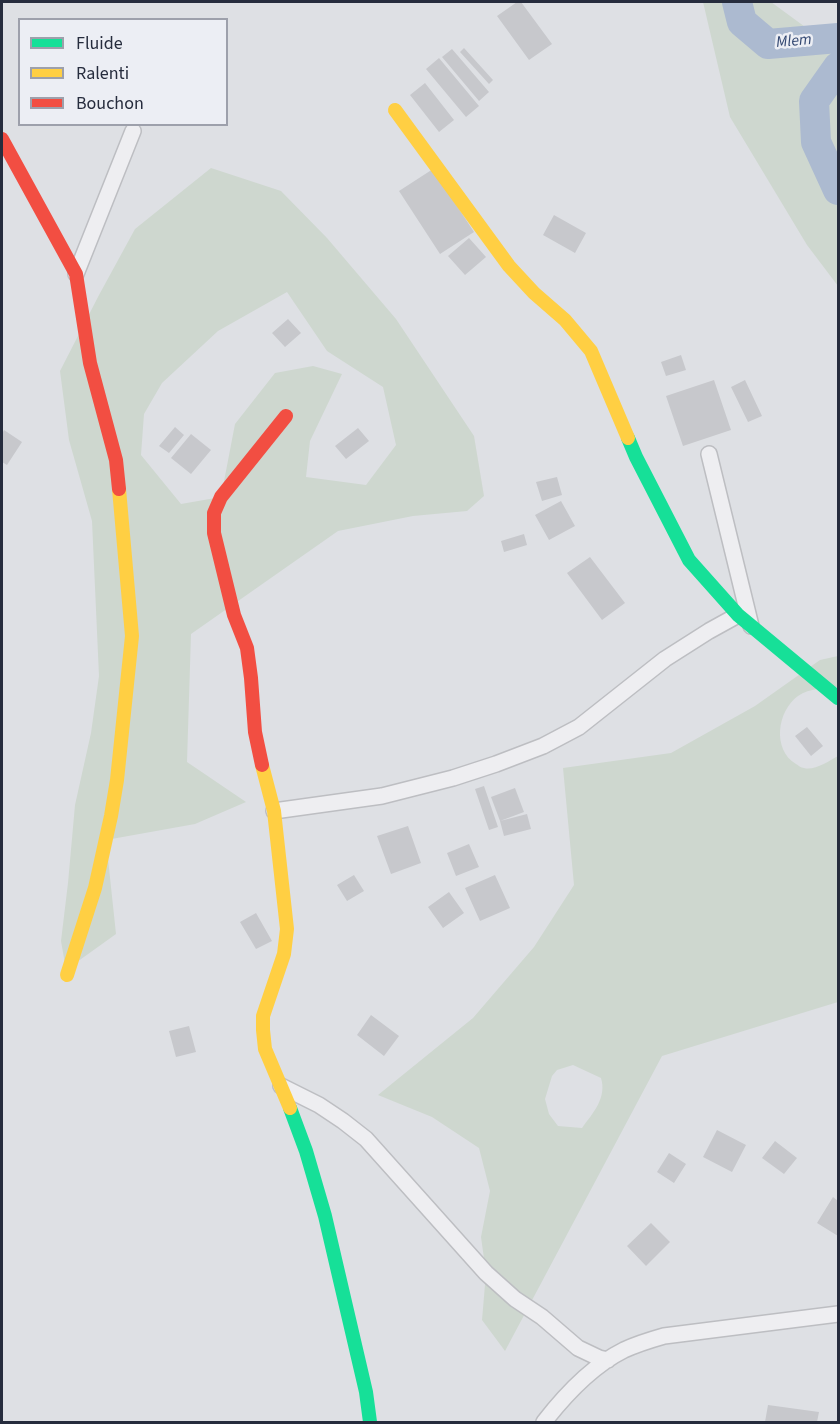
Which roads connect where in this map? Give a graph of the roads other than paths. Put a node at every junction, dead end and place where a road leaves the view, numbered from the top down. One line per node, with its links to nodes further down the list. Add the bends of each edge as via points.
1 (395, 110): 7 (street, via 509,266 591,351 636,457 689,560)
2 (133, 131): 4 (street)
3 (2, 139): 4 (street)
4 (76, 274): 11 (street, via 90,363 116,460 132,636 111,816 95,888)
5 (286, 416): 10 (street, via 221,497 214,513 214,532 234,615 247,648 255,732)
6 (709, 454): 8 (street)
7 (738, 615): 8 (street); 10 (street, via 665,659 579,727 543,746 453,778 382,796)
8 (751, 626): 9 (street)
9 (838, 698)
10 (274, 811): 12 (street, via 287,929 284,954 263,1016 263,1030)
11 (67, 975)
12 (281, 1086): 14 (street, via 320,1105 366,1139 486,1273 579,1348); 15 (street, via 326,1216)
13 (838, 1314): 14 (street, via 664,1336)
14 (608, 1360): 16 (street, via 567,1395)
15 (370, 1422)
16 (544, 1422)

